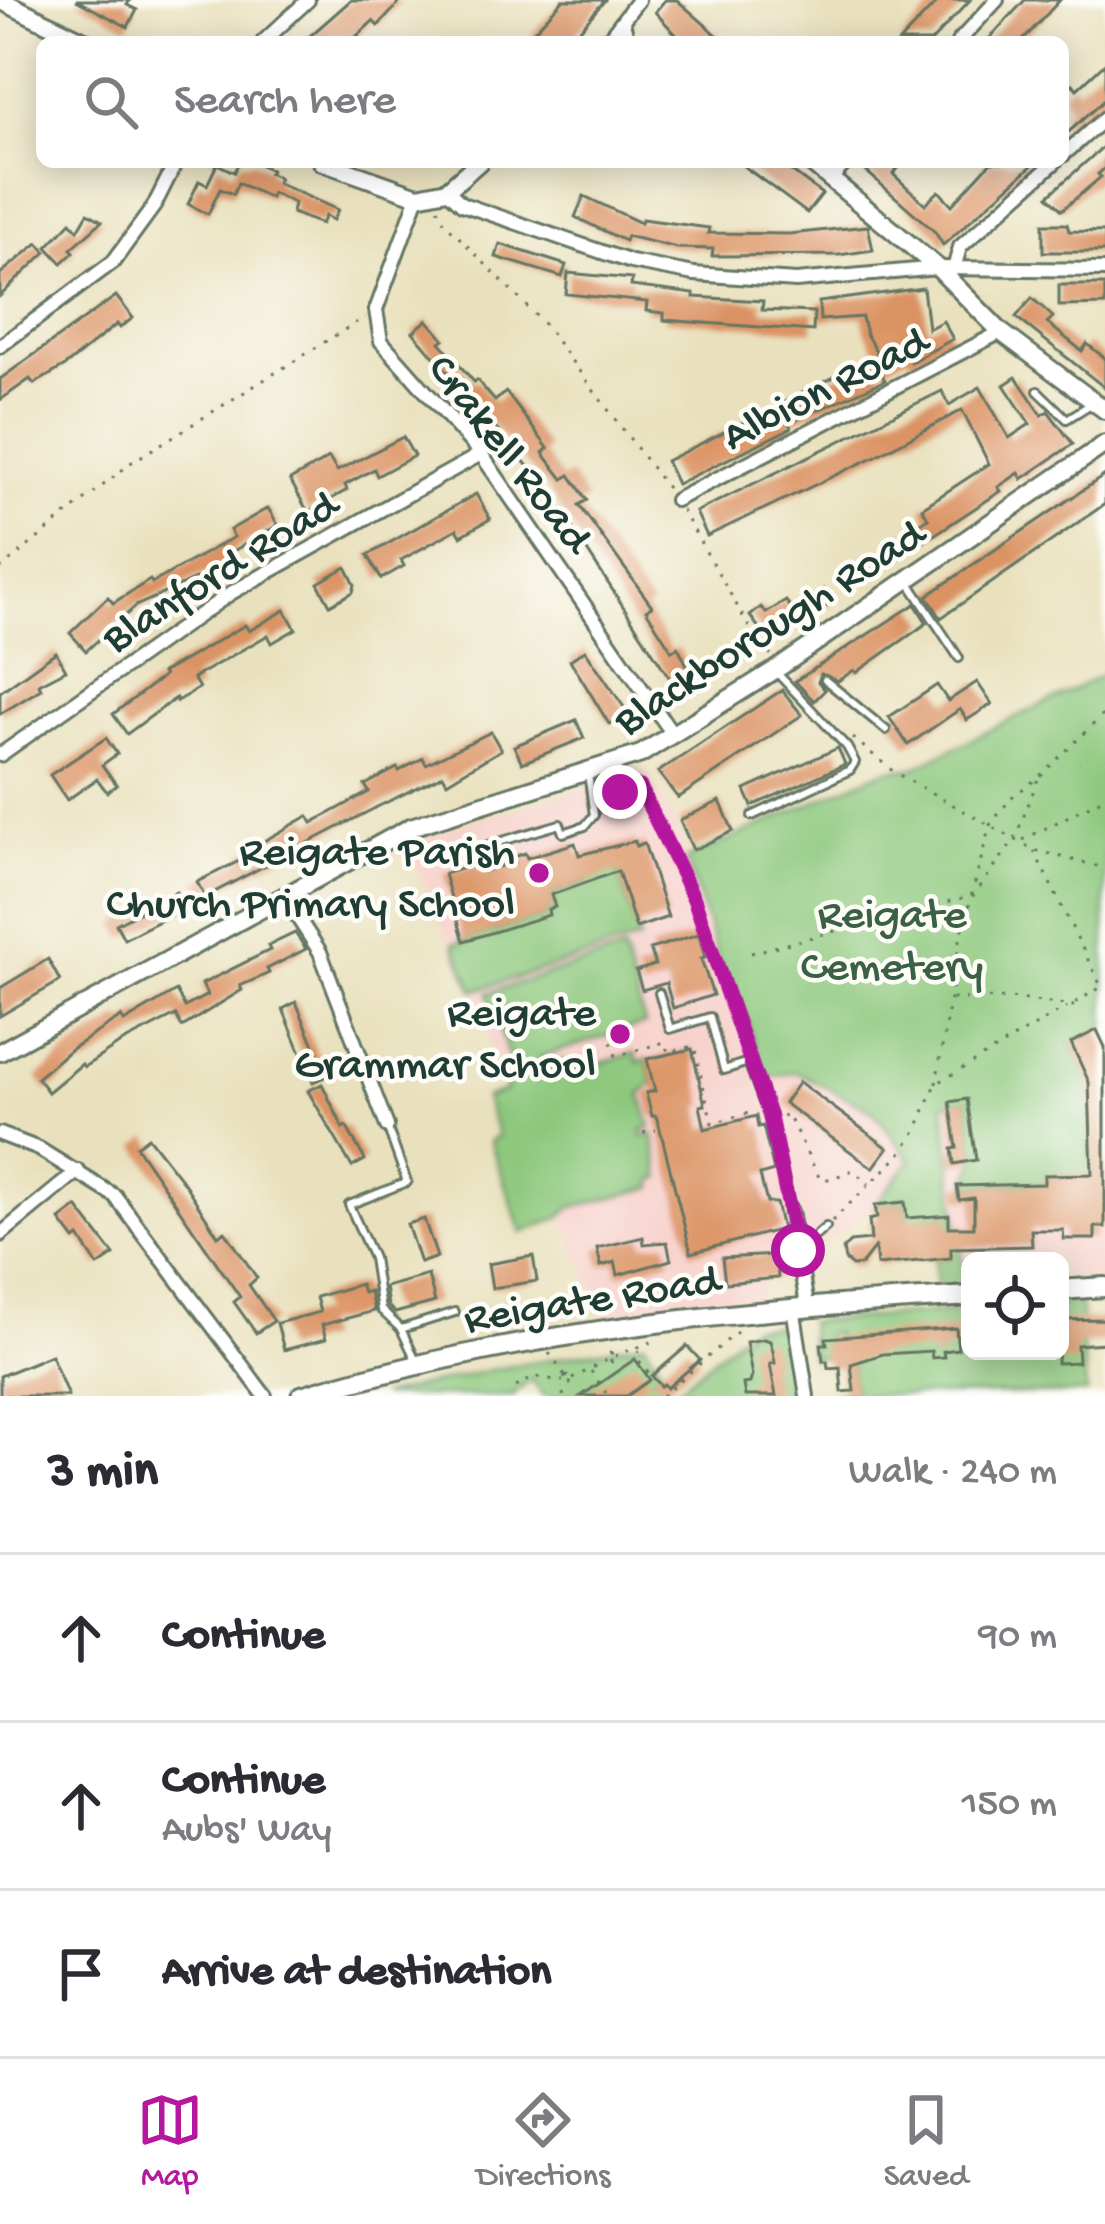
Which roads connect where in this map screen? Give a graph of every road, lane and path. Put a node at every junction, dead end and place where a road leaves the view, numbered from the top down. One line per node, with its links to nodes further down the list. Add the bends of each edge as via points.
1 (0, 0): 6 (main road)
2 (308, 0): 7 (street)
3 (638, 0): 5 (street)
4 (997, 0): 10 (street)
5 (623, 22): 8 (street); 9 (street)
6 (74, 36)
7 (269, 36)
8 (611, 36)
9 (626, 36)
10 (964, 36)
11 (1105, 118): 12 (street)
12 (1069, 150)
13 (173, 168): 25 (street, via 112,262)
14 (343, 168): 20 (main road)
15 (469, 168): 20 (main road)
16 (819, 168): 19 (main road)
17 (841, 168): 19 (street)
18 (1048, 168): 21 (street)
19 (832, 177): 21 (main road)
20 (432, 194): 21 (street, via 631,262 694,274 796,281); 23 (street); 30 (path, via 445,223 543,323)
21 (946, 268): 22 (street); 24 (main road)
22 (1105, 270)
23 (376, 310): 29 (street, Crakell Road, via 381,341); 31 (path, via 132,461)
24 (1001, 332): 27 (main road); 30 (street, Albion Road)
25 (0, 346)
26 (1038, 391): 27 (lane, via 1067,419)
27 (1100, 406)
28 (1105, 444): 32 (main road, Blackborough Road)
29 (481, 454): 39 (street, Crakell Road); 40 (street, Blanford Road, via 231,593)
30 (676, 500): 34 (path)
31 (0, 569)
32 (907, 580): 33 (lane); 34 (main road, Blackborough Road, via 809,657)
33 (958, 658)
34 (779, 668): 39 (main road, Blackborough Road); 45 (lane, via 855,762)
35 (825, 680): 38 (lane)
36 (1105, 713): 43 (path)
37 (844, 729): 46 (path, via 894,772)
38 (886, 730)
39 (672, 733): 41 (main road, Blackborough Road)
40 (0, 754)
41 (608, 766): 42 (main road, Blackborough Road); 61 (path, via 620,792 640,787 694,899)
42 (588, 773): 50 (lane, via 594,814 585,826 563,833 560,824); 52 (main road, Blackborough Road, via 442,814)
43 (1039, 777): 46 (path); 47 (path)
44 (1105, 797): 48 (path)
45 (752, 816)
46 (991, 825): 47 (path); 53 (path)
47 (1015, 838): 48 (path); 53 (path)
48 (1022, 840): 49 (path)
49 (1034, 850): 51 (path); 55 (path)
50 (458, 854)
51 (1105, 868)
52 (283, 895): 60 (main road, Blackborough Road); 64 (street, via 320,952)
53 (974, 895): 54 (path); 57 (path)
54 (751, 953)
55 (1104, 986): 58 (path)
56 (659, 993): 61 (lane, via 670,1029 710,1017 724,1070)
57 (950, 999): 58 (path); 62 (path)
58 (1075, 1006): 62 (path)
59 (611, 1042): 63 (path, via 616,1056 664,1042 668,1052 694,1046 712,1123)
60 (0, 1052)
61 (748, 1063): 63 (lane)
62 (936, 1084): 69 (path, via 916,1131)
63 (768, 1113): 69 (path, via 788,1115 820,1179 852,1170); 70 (lane)
64 (387, 1126): 80 (lane, via 407,1182 349,1205 373,1258 381,1310)
65 (656, 1130): 66 (path)
66 (643, 1133)
67 (0, 1134): 68 (street)
68 (77, 1171): 72 (street); 90 (street, via 116,1196)
69 (871, 1185): 71 (path)
70 (791, 1210): 73 (street)
71 (826, 1227): 73 (lane)
72 (0, 1235)
73 (798, 1250): 77 (street)
74 (1105, 1287): 75 (main road)
75 (1069, 1289)
76 (961, 1297): 77 (main road, Reigate Road)
77 (800, 1306): 78 (main road, Reigate Road); 94 (street)
78 (749, 1310): 84 (main road, Reigate Road, via 599,1328); 93 (path, via 742,1328)
79 (455, 1312): 80 (lane)
80 (401, 1329): 84 (lane)
81 (646, 1347): 82 (path)
82 (639, 1349): 85 (path); 86 (path)
83 (550, 1355): 87 (path)
84 (418, 1364): 91 (main road, Reigate Road)
85 (590, 1370): 87 (path); 89 (path)
86 (650, 1375)
87 (565, 1380): 88 (path, via 535,1376); 92 (path)
88 (516, 1388)
89 (606, 1393)
90 (265, 1396)
91 (301, 1396)
92 (563, 1396)
93 (662, 1396)
94 (807, 1396)

